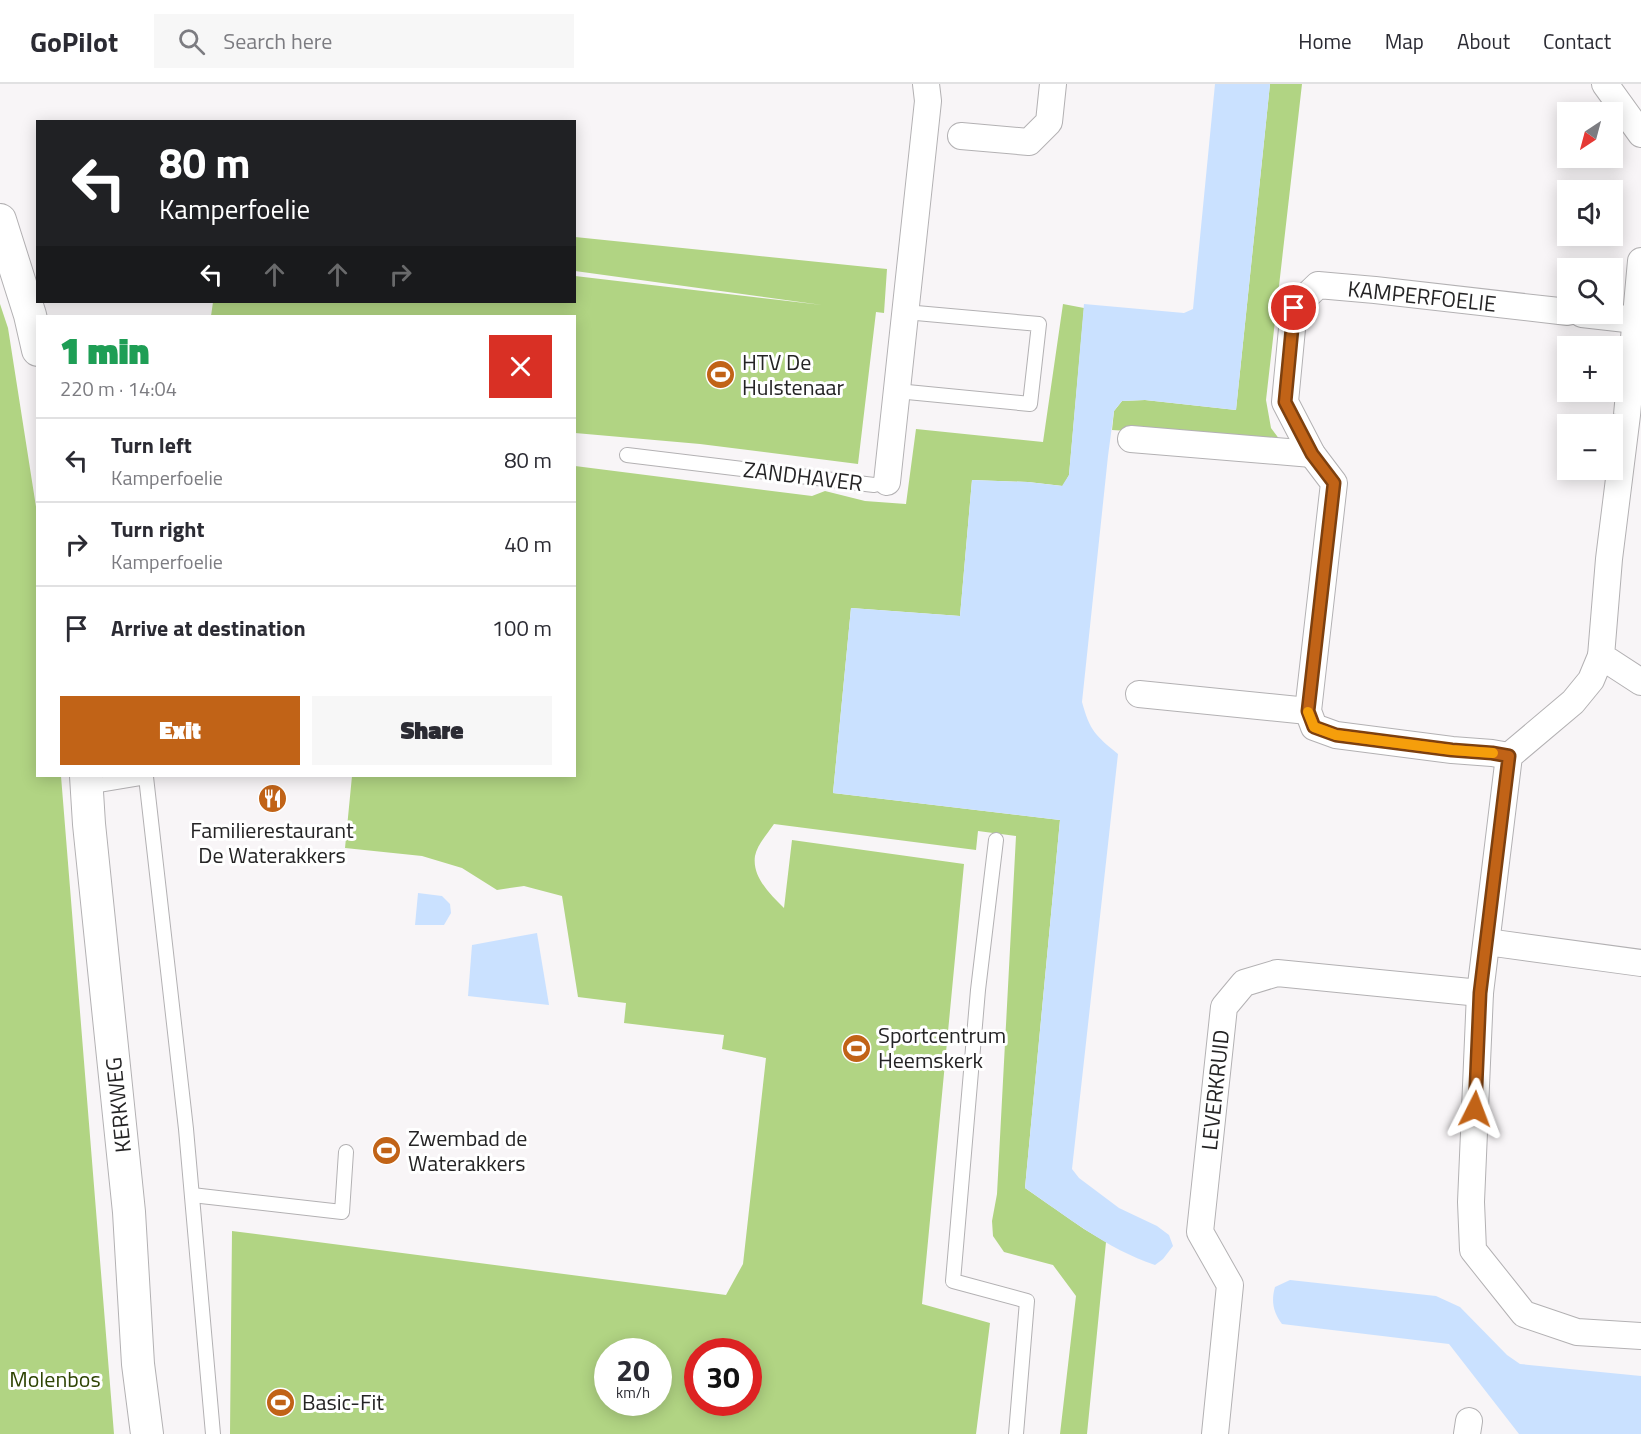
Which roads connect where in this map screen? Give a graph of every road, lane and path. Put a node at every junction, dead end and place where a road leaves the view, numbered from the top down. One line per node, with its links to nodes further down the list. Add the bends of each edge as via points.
1 (926, 84): 9 (street, ZANDHAVER, via 928,101)
2 (1053, 84): 5 (street, via 1049,122 1029,142)
3 (1605, 84): 4 (street)
4 (1641, 134)
5 (961, 136)
6 (0, 220): 12 (street)
7 (1641, 261): 11 (street)
8 (1557, 311): 16 (street, KAMPERFOELIE, via 1318,285 1294,308 1285,402)
9 (905, 312): 13 (street, ZANDHAVER); 13 (lane, via 1039,324 1030,404)
10 (1623, 319): 11 (street)
11 (1635, 320): 14 (street)
12 (36, 341)
13 (897, 391): 18 (street, ZANDHAVER)
14 (1634, 416): 19 (street, via 1610,559)
15 (1131, 439): 16 (street)
16 (1312, 454): 22 (street, KAMPERFOELIE, via 1334,483)
17 (627, 455): 18 (lane, ZANDHAVER, via 874,485)
18 (887, 482)
19 (1601, 656): 20 (street); 23 (street, via 1591,680 1573,702)
20 (1641, 682)
21 (1139, 694): 22 (street)
22 (1308, 711): 23 (street, via 1314,727 1336,735)
23 (1509, 756): 28 (street)
24 (134, 777): 26 (lane)
25 (146, 777): 32 (lane)
26 (86, 781): 34 (street, KERKWEG)
27 (996, 840): 36 (lane, via 978,990 953,1281 1027,1301)
28 (1487, 942): 29 (street); 30 (street)
29 (1641, 963)
30 (1480, 993): 33 (street, via 1471,1202 1473,1250 1524,1314 1577,1332); 37 (street, LEVERKRUID, via 1277,973 1244,983 1224,1007 1200,1232 1230,1285)
31 (346, 1152): 32 (lane, via 342,1212)
32 (192, 1195): 35 (lane)
33 (1641, 1336)
34 (147, 1434)
35 (213, 1434)
36 (1016, 1434)
37 (1215, 1434)

